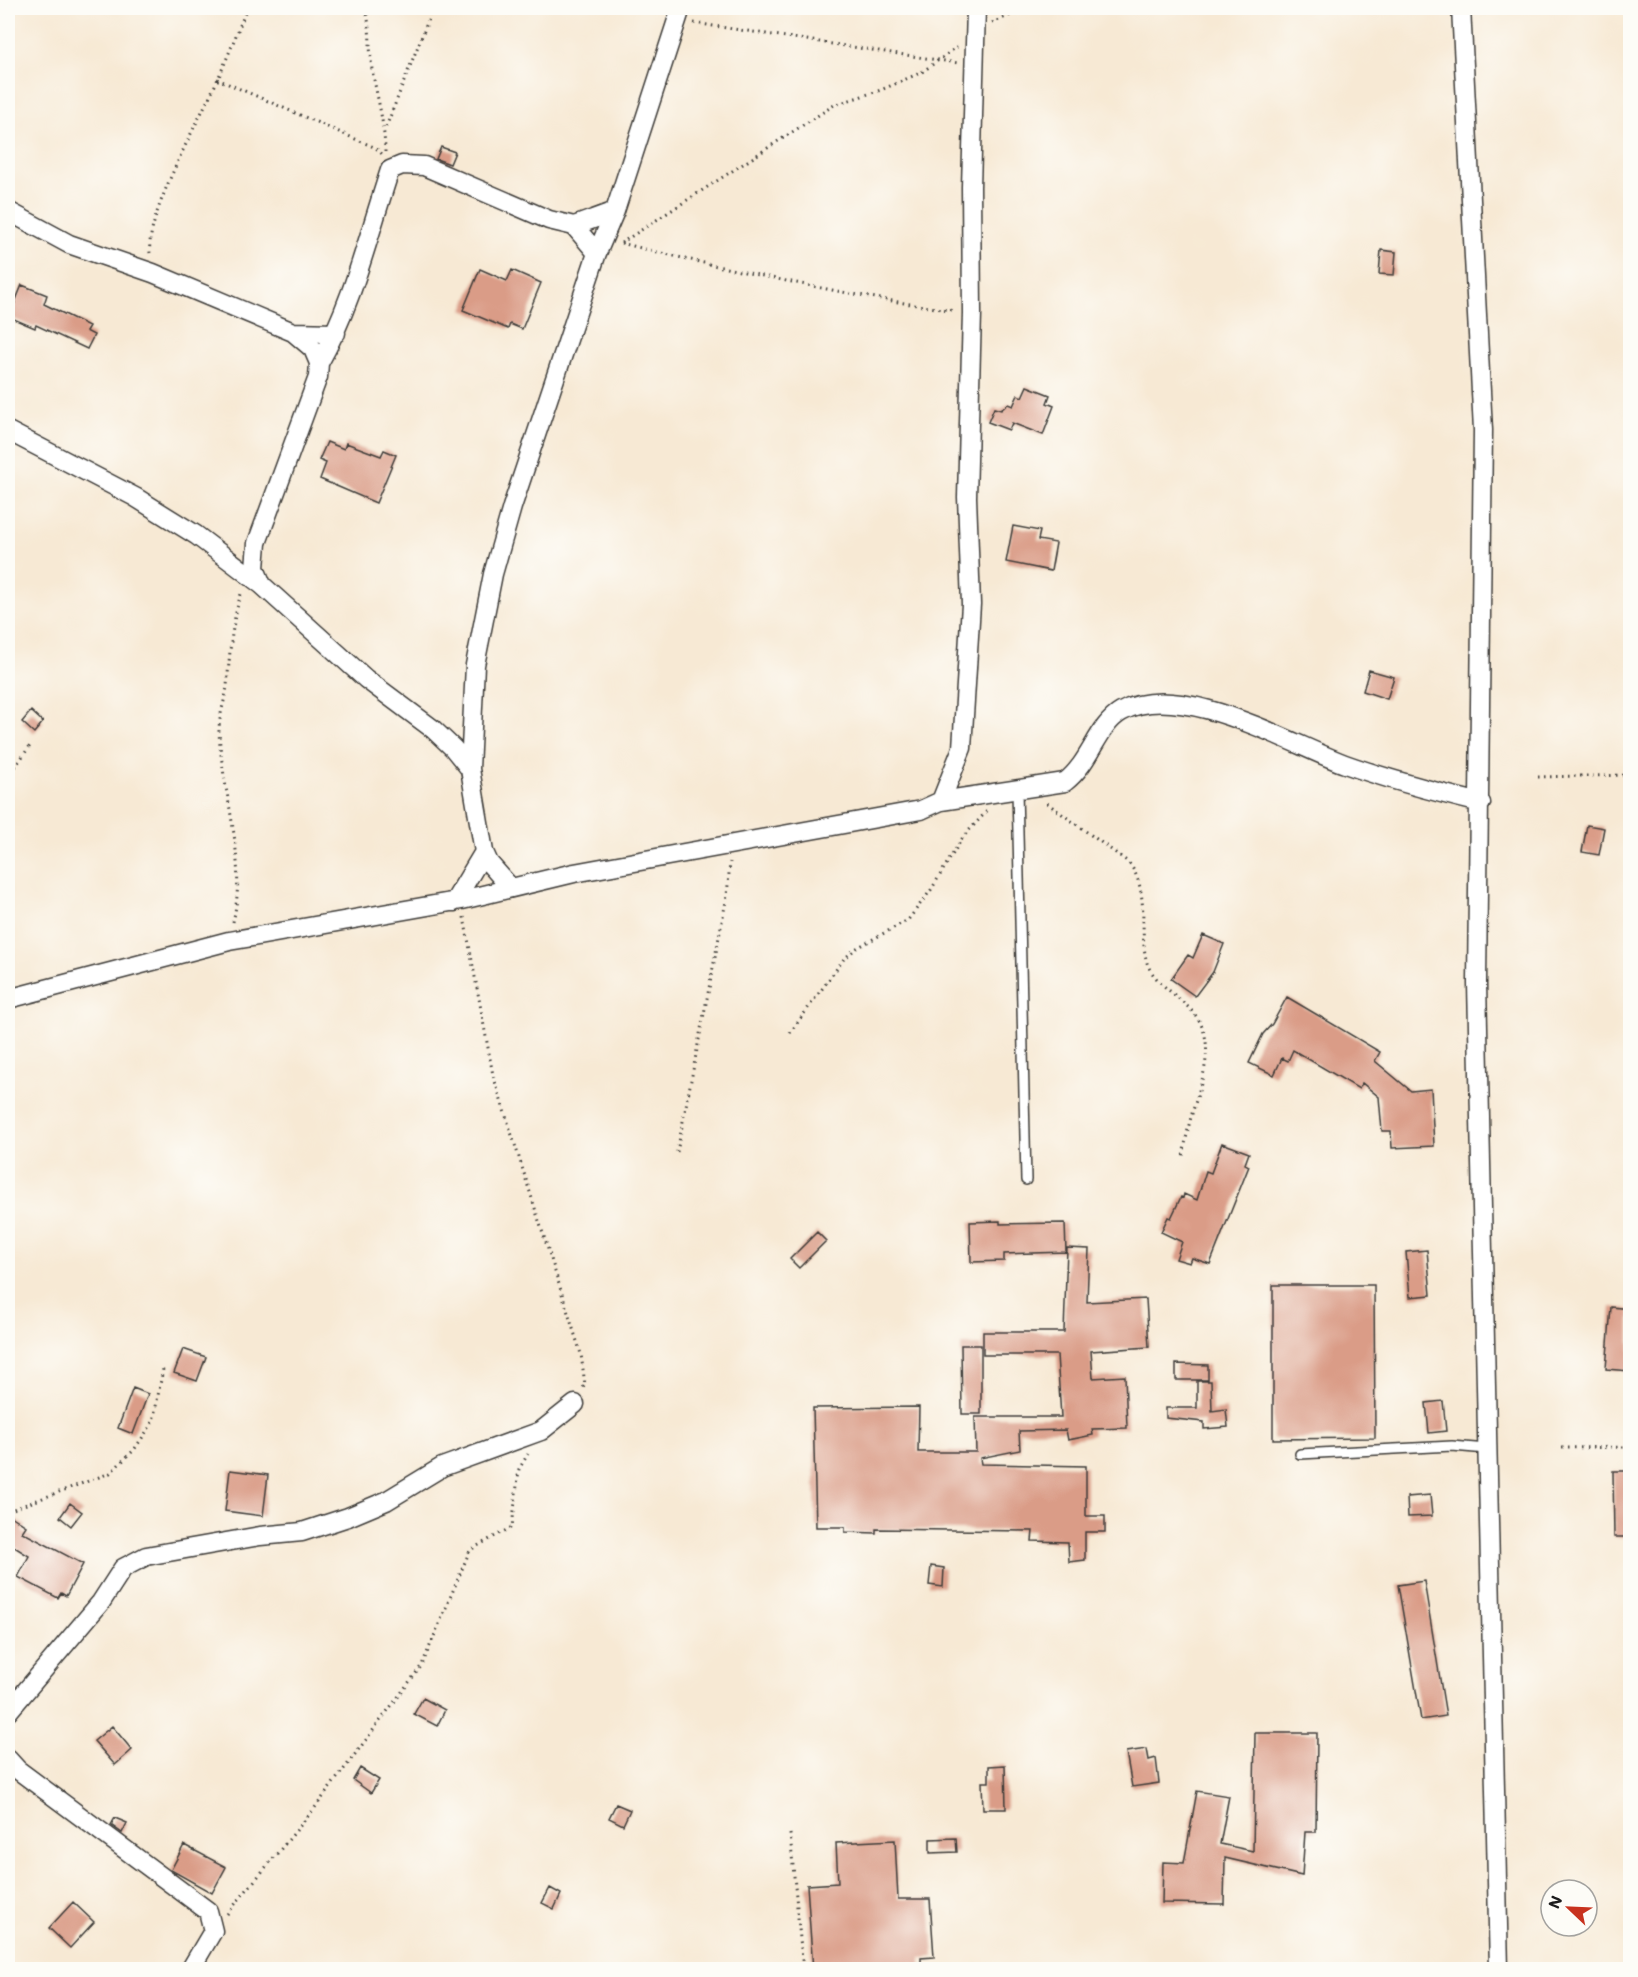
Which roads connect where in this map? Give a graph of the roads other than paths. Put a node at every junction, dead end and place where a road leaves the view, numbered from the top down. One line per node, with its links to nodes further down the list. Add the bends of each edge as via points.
1 (976, 8): 15 (street, via 967,496 971,604 962,748)
2 (1461, 8): 16 (street, via 1483,430)
3 (679, 14): 5 (street)
4 (8, 211): 8 (street, via 69,244 153,273)
5 (615, 211): 6 (street); 7 (street)
6 (574, 226): 7 (street); 9 (street, via 549,220 424,166 387,163)
7 (601, 245): 13 (street, via 493,574 475,666)
8 (293, 332): 9 (street); 10 (street, via 313,349)
9 (336, 333): 10 (street)
10 (319, 363): 12 (street, via 318,377 257,543)
11 (8, 431): 12 (street, via 135,497 196,535)
12 (255, 580): 13 (street, via 366,679 434,729)
13 (470, 769): 17 (street)
14 (1016, 790): 15 (street); 16 (street, via 1065,782 1077,773 1108,722 1122,711 1180,703 1253,723 1384,777); 21 (lane)
15 (940, 801): 18 (street, via 921,810)
16 (1481, 803): 23 (street, via 1477,983)
17 (484, 852): 18 (street); 19 (street)
18 (510, 887): 19 (street)
19 (458, 901): 20 (street, via 229,941)
20 (8, 999)
21 (1026, 1180)
22 (575, 1404): 25 (street, via 541,1431 442,1467 386,1501 348,1517 302,1532 146,1556 123,1568 102,1602)
23 (1486, 1449): 24 (lane, via 1452,1446); 28 (street)
24 (1300, 1454)
25 (8, 1712)
26 (8, 1759): 27 (street, via 208,1911 213,1931)
27 (190, 1970)
28 (1499, 1970)

